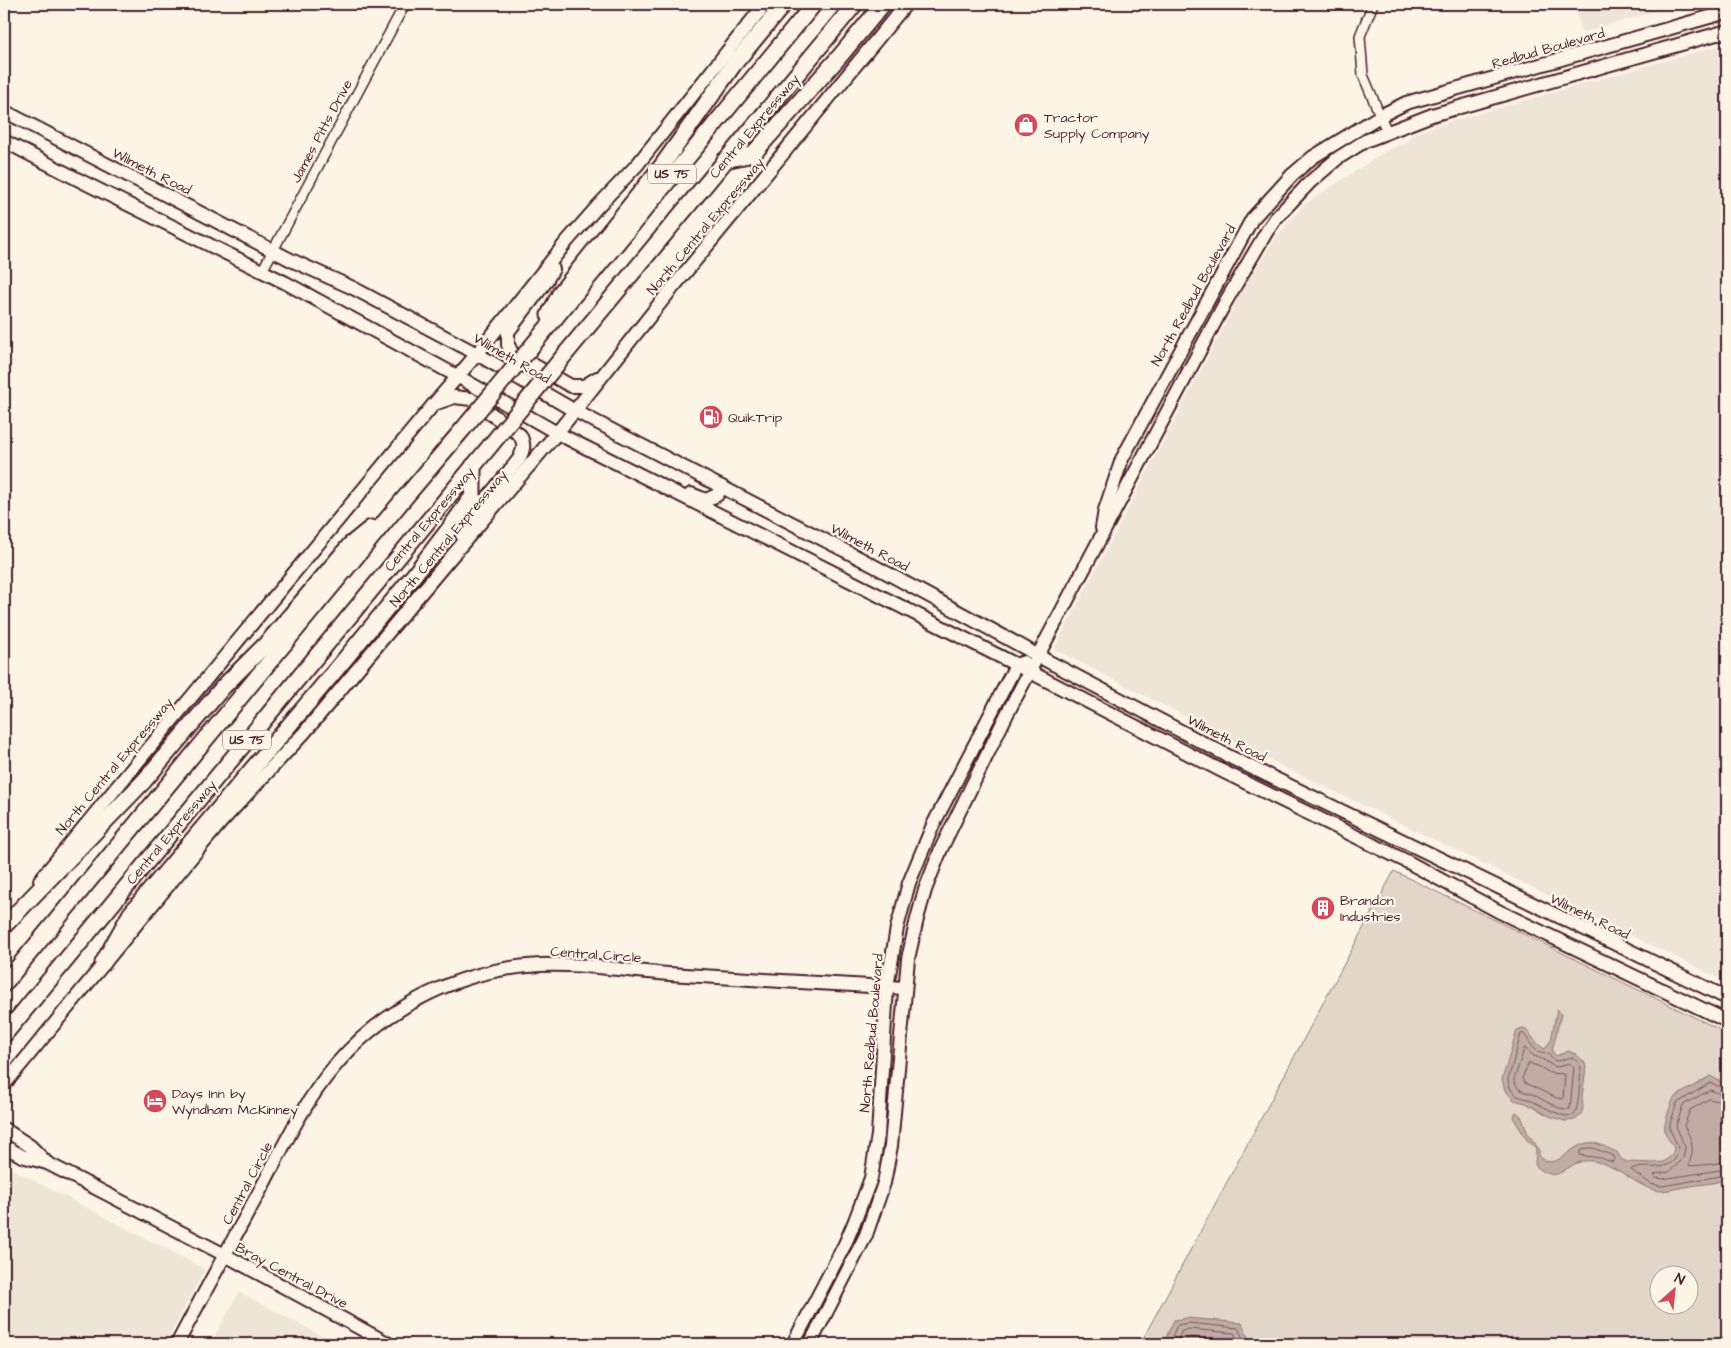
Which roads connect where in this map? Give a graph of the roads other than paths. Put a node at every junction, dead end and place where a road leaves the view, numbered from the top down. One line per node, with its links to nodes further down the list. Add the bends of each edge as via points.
1 (405, 4): 17 (street, James Pitts Drive)
2 (765, 4): 16 (main road, North Central Expressway, via 638,165)
3 (784, 4): 19 (highway, via 734,64 661,167 561,292)
4 (814, 4): 19 (highway, US 75)
5 (855, 4): 15 (highway, Central Expressway / US 75)
6 (884, 4): 15 (highway, via 753,154)
7 (906, 4): 21 (main road, North Central Expressway)
8 (1373, 4): 12 (street, via 1360,36 1363,75)
9 (1727, 12): 12 (main road, Redbud Boulevard, via 1420,98)
10 (1727, 31): 13 (main road, via 1432,114)
11 (4, 111): 17 (main road, Wilmeth Road)
12 (1380, 116): 13 (street); 30 (main road, North Redbud Boulevard, via 1313,157 1252,219 1122,459 1105,510)
13 (1387, 132): 30 (main road, North Redbud Boulevard, via 1365,141 1328,166 1303,188 1267,231 1226,301)
14 (4, 141): 18 (main road)
15 (725, 160): 27 (highway, Central Expressway / US 75, bridge)
16 (568, 240): 20 (main road, North Central Expressway); 21 (main road, via 545,283 508,332 508,345 512,353 571,386 584,386)
17 (273, 250): 18 (street, James Pitts Drive); 20 (main road, Wilmeth Road)
18 (262, 271): 22 (main road)
19 (532, 346): 29 (highway, US 75, bridge)
20 (477, 354): 22 (main road, North Central Expressway); 24 (main road, Wilmeth Road)
21 (602, 374): 24 (main road, North Central Expressway)
22 (457, 376): 23 (main road, North Central Expressway); 25 (main road)
23 (432, 404): 32 (main road, via 454,397 471,399 520,435 524,443 519,459 478,509); 39 (main road, North Central Expressway)
24 (575, 411): 25 (main road, North Central Expressway); 28 (main road, Wilmeth Road)
25 (557, 433): 26 (main road); 32 (main road, North Central Expressway)
26 (613, 460): 28 (main road, via 642,469 706,500 717,495); 33 (main road)
27 (473, 466): 40 (highway, via 473,496 449,529 340,665 132,913); 46 (highway, Central Expressway / US 75)
28 (722, 487): 31 (main road, Wilmeth Road)
29 (402, 501): 39 (highway, via 350,545 144,781); 41 (highway, US 75)
30 (1101, 538): 34 (main road, North Redbud Boulevard)
31 (863, 560): 33 (main road); 34 (main road, Wilmeth Road)
32 (446, 563): 40 (main road, North Central Expressway, via 304,733 222,821)
33 (851, 581): 35 (main road)
34 (1038, 656): 35 (main road); 36 (main road, North Redbud Boulevard); 37 (main road, Wilmeth Road, via 1232,758)
35 (1016, 665): 36 (main road); 42 (main road, North Redbud Boulevard, via 925,842 905,896)
36 (1030, 671): 38 (main road); 43 (main road, North Redbud Boulevard, via 934,864 917,919)
37 (1380, 830): 38 (main road); 44 (main road, Wilmeth Road)
38 (1373, 845): 45 (main road, via 1498,911)
39 (4, 925)
40 (104, 963): 47 (main road, North Central Expressway)
41 (4, 984)
42 (888, 987): 43 (main road, Central Circle); 51 (main road, North Redbud Boulevard, via 878,1136); 53 (main road, Central Circle, via 549,965 488,972 431,992 378,1024 332,1069 308,1103)
43 (905, 988): 52 (main road, North Redbud Boulevard, via 891,1146)
44 (1727, 998)
45 (1727, 1021)
46 (4, 1035)
47 (4, 1085)
48 (4, 1128): 50 (main road, Bray Central Drive)
49 (4, 1146): 50 (main road, Bray Central Drive, via 22,1156)
50 (47, 1163): 53 (main road, Bray Central Drive)
51 (867, 1188): 52 (main road); 56 (main road, North Redbud Boulevard, via 845,1244)
52 (881, 1193): 57 (main road, North Redbud Boulevard, via 866,1235)
53 (225, 1256): 54 (main road, Central Circle); 55 (main road, Bray Central Drive)
54 (177, 1344)
55 (389, 1344)
56 (793, 1344)
57 (810, 1344)

